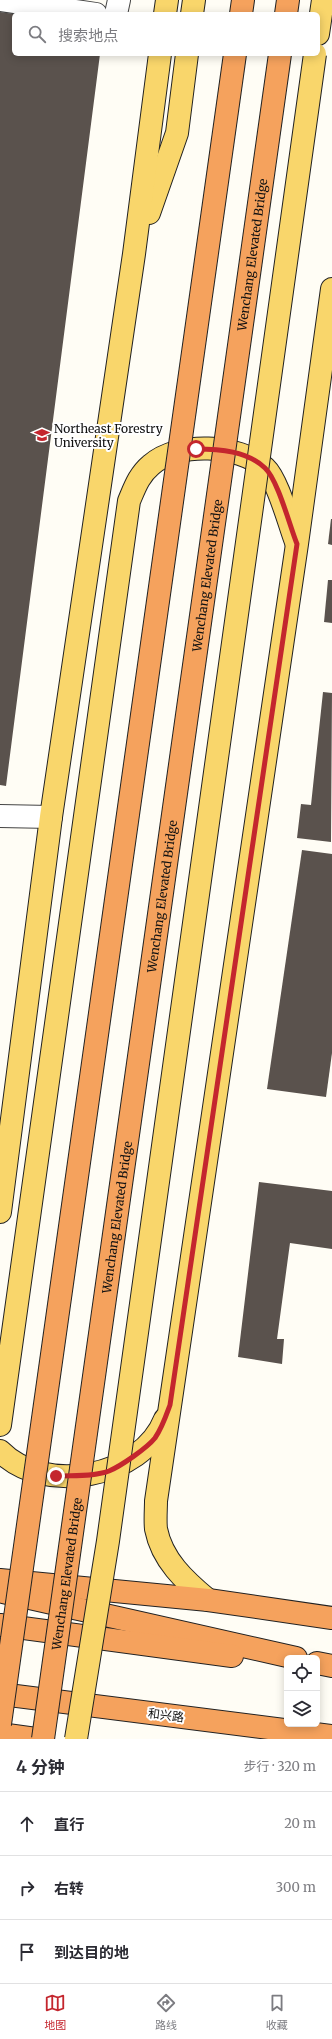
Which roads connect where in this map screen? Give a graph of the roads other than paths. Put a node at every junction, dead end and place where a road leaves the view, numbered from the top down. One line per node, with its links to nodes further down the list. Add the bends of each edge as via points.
1 (0, 0): 8 (street)
2 (119, 0): 9 (street)
3 (167, 0): 10 (main road)
4 (194, 0): 11 (main road)
5 (243, 0): 12 (highway)
6 (288, 0): 13 (highway)
7 (323, 0): 14 (main road)
8 (82, 12)
9 (116, 12)
10 (165, 12)
11 (192, 12)
12 (241, 12)
13 (286, 12)
14 (320, 20)
15 (160, 56): 20 (main road)
16 (187, 56): 20 (main road, via 177,133)
17 (235, 56): 40 (highway, bridge)
18 (280, 56): 44 (highway, Wenchang Elevated Bridge, bridge)
19 (315, 56): 45 (main road, bridge, via 111,1517)
20 (134, 254): 24 (main road)
21 (332, 289): 22 (main road)
22 (297, 544): 26 (main road); 27 (main road, via 275,482 266,469 249,458 230,451 196,449 164,455 150,465 138,479 130,501)
23 (0, 816): 24 (street)
24 (51, 817): 25 (main road)
25 (0, 1212)
26 (170, 1405): 28 (main road, via 154,1440 109,1471 56,1476 30,1472 13,1463); 31 (main road, via 156,1500 156,1528 164,1552 182,1578)
27 (0, 1426)
28 (0, 1451)
29 (0, 1580): 31 (highway)
30 (0, 1592): 34 (highway)
31 (208, 1600): 32 (highway)
32 (332, 1618)
33 (0, 1625): 35 (highway)
34 (284, 1655)
35 (284, 1663)
36 (320, 1664): 38 (highway)
37 (320, 1667): 38 (highway)
38 (332, 1668)
39 (0, 1694): 42 (highway, 和兴路)
40 (0, 1724)
41 (0, 1734): 43 (highway)
42 (332, 1736)
43 (36, 1739)
44 (43, 1739)
45 (76, 1739)

